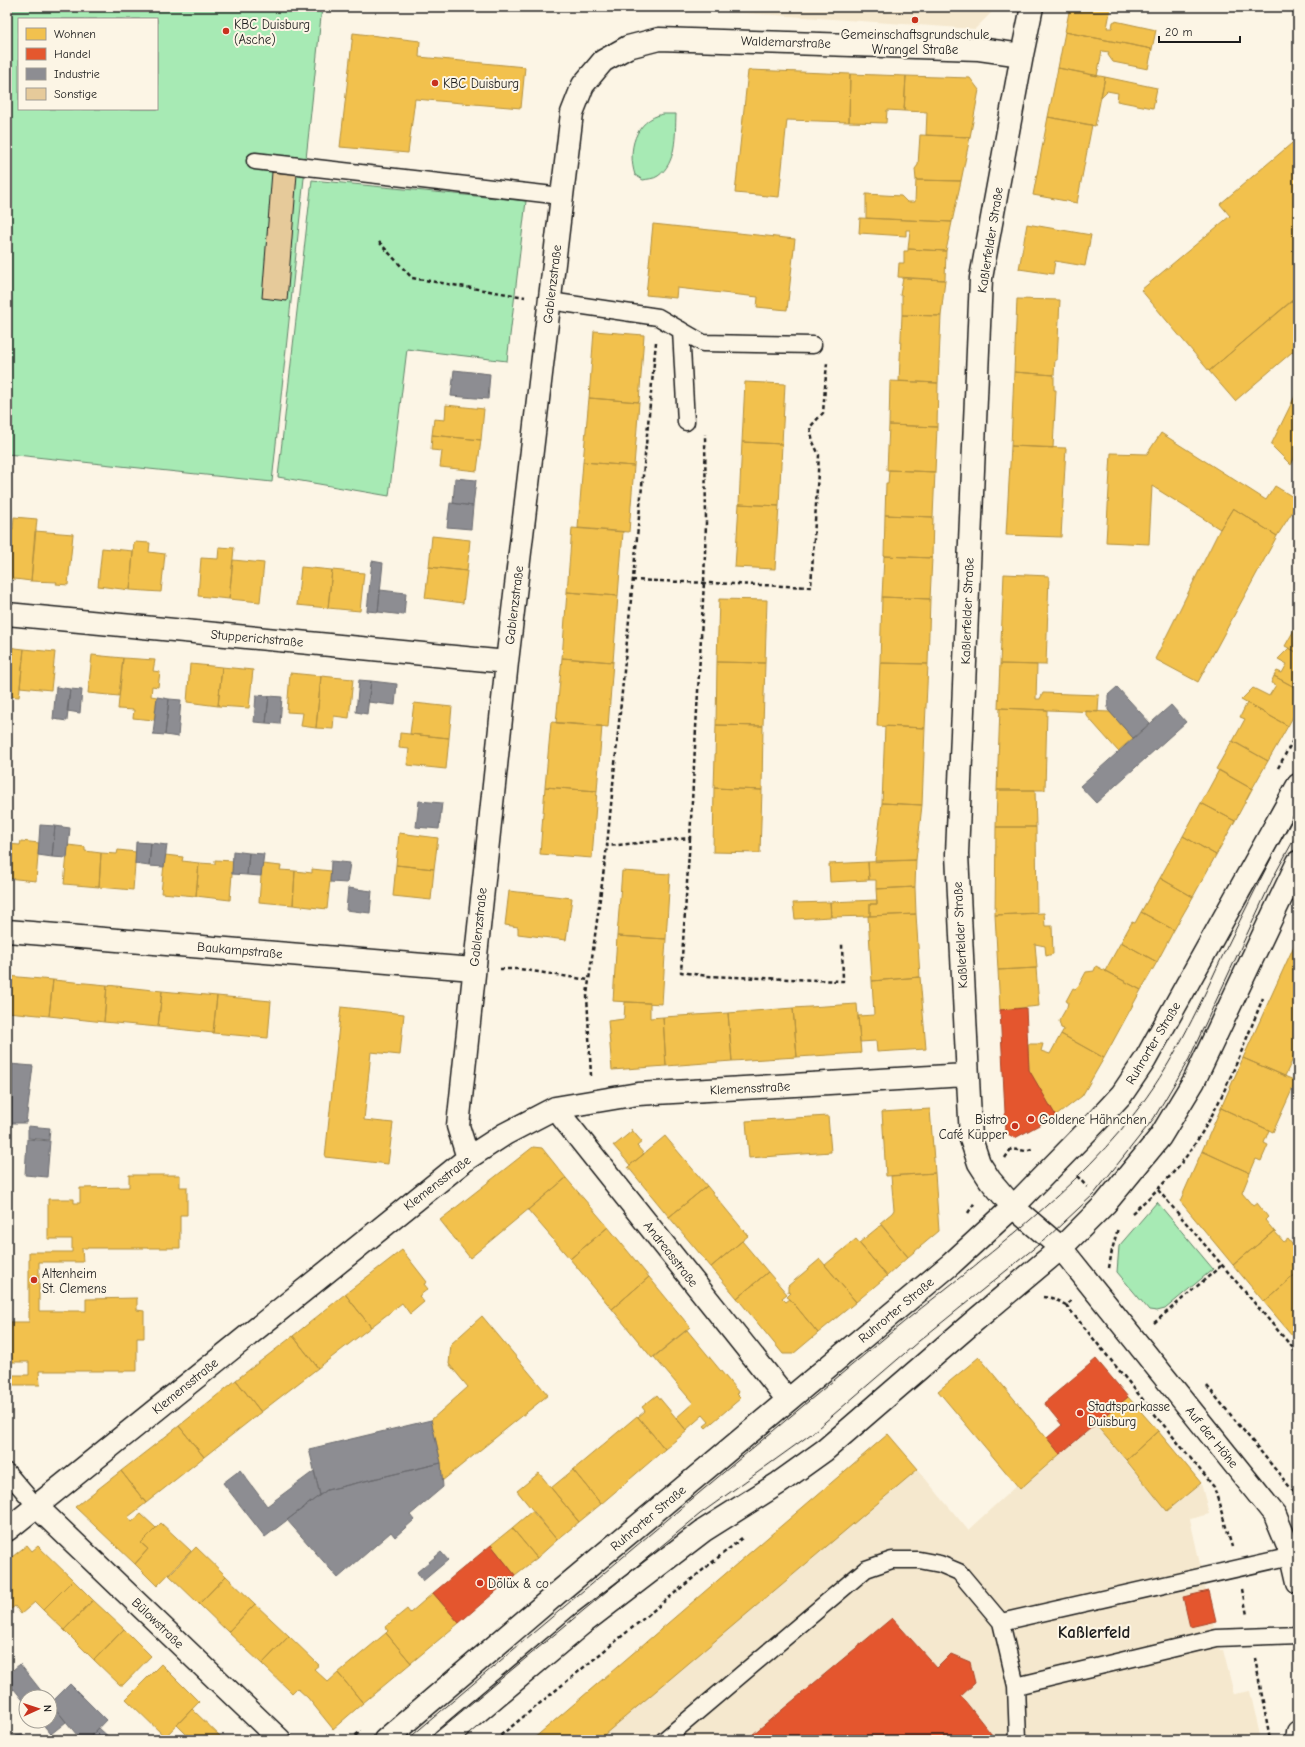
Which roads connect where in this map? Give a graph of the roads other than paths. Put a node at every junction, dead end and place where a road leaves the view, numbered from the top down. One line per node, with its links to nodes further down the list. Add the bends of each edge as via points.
1 (1032, 7): 2 (street, Kaßlerfelder Straße)
2 (1022, 55): 3 (street, Waldemarstraße, via 979,49 659,39 628,47); 16 (street, Kaßlerfelder Straße, via 982,278 957,854)
3 (603, 61): 5 (street, Gablenzstraße, via 583,86 572,113)
4 (255, 161): 5 (lane)
5 (562, 196): 6 (street, Gablenzstraße)
6 (550, 301): 7 (lane, via 658,317); 11 (street, Gablenzstraße)
7 (681, 330): 8 (lane, via 703,343); 9 (lane)
8 (813, 345)
9 (686, 422)
10 (7, 614): 11 (street, Stupperichstraße)
11 (507, 662): 15 (street, Gablenzstraße)
12 (1298, 785): 19 (street, Ruhrorter Straße, via 1145,1060 1122,1094)
13 (1298, 862): 20 (street, via 1194,1081 1160,1137 1105,1204)
14 (7, 931): 15 (street, Baukampstraße)
15 (473, 969): 18 (street, Gablenzstraße, via 458,1126)
16 (966, 1075): 17 (street, Klemensstraße, via 638,1094); 19 (street, Kaßlerfelder Straße, via 971,1139 979,1163)
17 (555, 1108): 18 (street, Klemensstraße, via 504,1134); 21 (street, Andreasstraße)
18 (468, 1158): 23 (street, Klemensstraße)
19 (1013, 1206): 20 (street, Auf der Höhe); 21 (street, Ruhrorter Straße, via 951,1264)
20 (1061, 1248): 25 (street, Auf der Höhe, via 1274,1515); 33 (street, via 825,1450 779,1483 703,1531 583,1622)
21 (788, 1400): 32 (street, Ruhrorter Straße)
22 (7, 1472): 23 (lane)
23 (36, 1506): 24 (street, Klemensstraße); 31 (street, Bülowstraße)
24 (7, 1530)
25 (1292, 1556): 26 (street, Auf der Höhe); 27 (lane)
26 (1298, 1582)
27 (1001, 1622): 29 (lane); 34 (lane, via 959,1572 940,1564 919,1560 892,1560 866,1569)
28 (1298, 1635): 29 (lane, via 1217,1638)
29 (1016, 1686): 35 (lane)
30 (1298, 1732): 36 (street)
31 (280, 1740)
32 (385, 1740)
33 (444, 1740)
34 (664, 1740)
35 (1018, 1740)
36 (1297, 1740)

